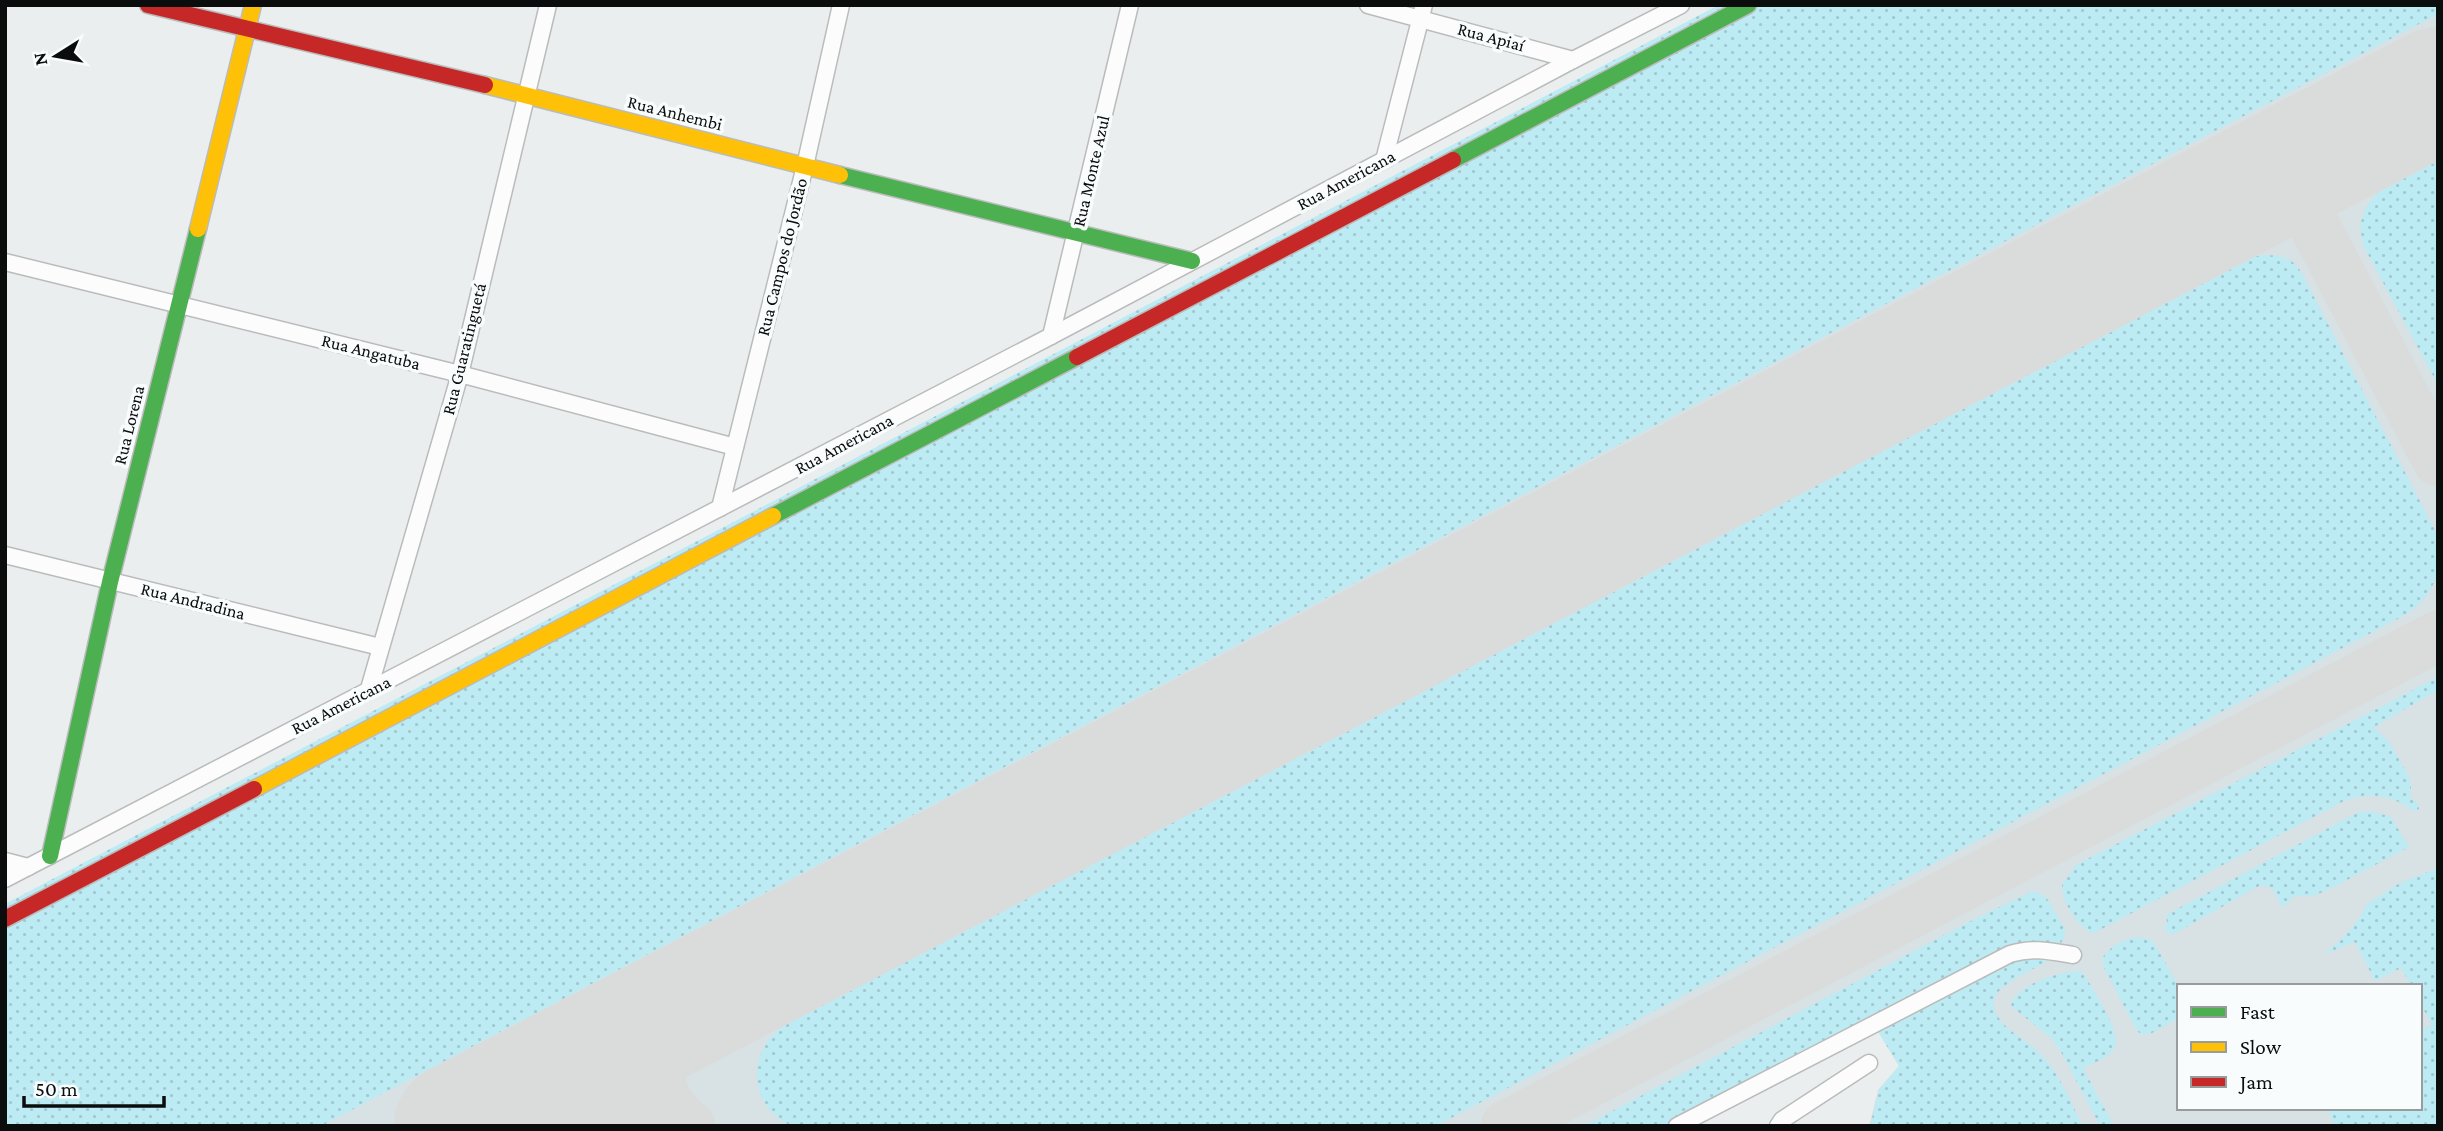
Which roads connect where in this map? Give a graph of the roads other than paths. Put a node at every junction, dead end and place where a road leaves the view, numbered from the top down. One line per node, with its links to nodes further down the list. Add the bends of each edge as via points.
1 (148, 5): 10 (street, Rua Anhembi)
2 (253, 5): 10 (street, Rua Lorena)
3 (548, 5): 12 (street, Rua Guaratinguetá)
4 (841, 5): 14 (street, Rua Campos do Jordão)
5 (1130, 5): 15 (street, Rua Monte Azul)
6 (1367, 5): 9 (street, Rua Apiaí)
7 (1681, 5): 11 (street, Rua Americana)
8 (1748, 5): 31 (street)
9 (1422, 12): 11 (street, Rua Apiaí); 13 (street)
10 (246, 30): 12 (street, Rua Anhembi); 18 (street, Rua Lorena)
11 (1573, 60): 13 (street, Rua Americana)
12 (525, 95): 14 (street, Rua Anhembi); 20 (street, Rua Guaratinguetá)
13 (1384, 160): 16 (street, Rua Americana)
14 (805, 166): 15 (street, Rua Anhembi); 21 (street, Rua Campos do Jordão)
15 (1076, 232): 16 (street, Rua Anhembi); 19 (street, Rua Monte Azul)
16 (1192, 261): 19 (street, Rua Americana)
17 (5, 262): 18 (street, Rua Angatuba)
18 (178, 305): 20 (street, Rua Angatuba); 24 (street, Rua Lorena)
19 (1051, 335): 22 (street, Rua Americana)
20 (460, 374): 21 (street, Rua Angatuba); 25 (street, Rua Guaratinguetá)
21 (735, 447): 22 (street, Rua Campos do Jordão)
22 (720, 508): 26 (street, Rua Americana)
23 (5, 555): 24 (street, Rua Andradina)
24 (110, 582): 25 (street, Rua Andradina); 27 (street, Rua Lorena)
25 (380, 647): 26 (street, Rua Guaratinguetá)
26 (369, 690): 27 (street, Rua Americana)
27 (50, 856): 29 (street, Rua Americana)
28 (5, 861): 29 (street)
29 (28, 867): 30 (street, Rua Americana)
30 (5, 879)
31 (5, 919)
32 (2073, 955): 34 (street, via 2041,949 2010,954)
33 (1869, 1063): 35 (street)
34 (1677, 1126)
35 (1778, 1126)

